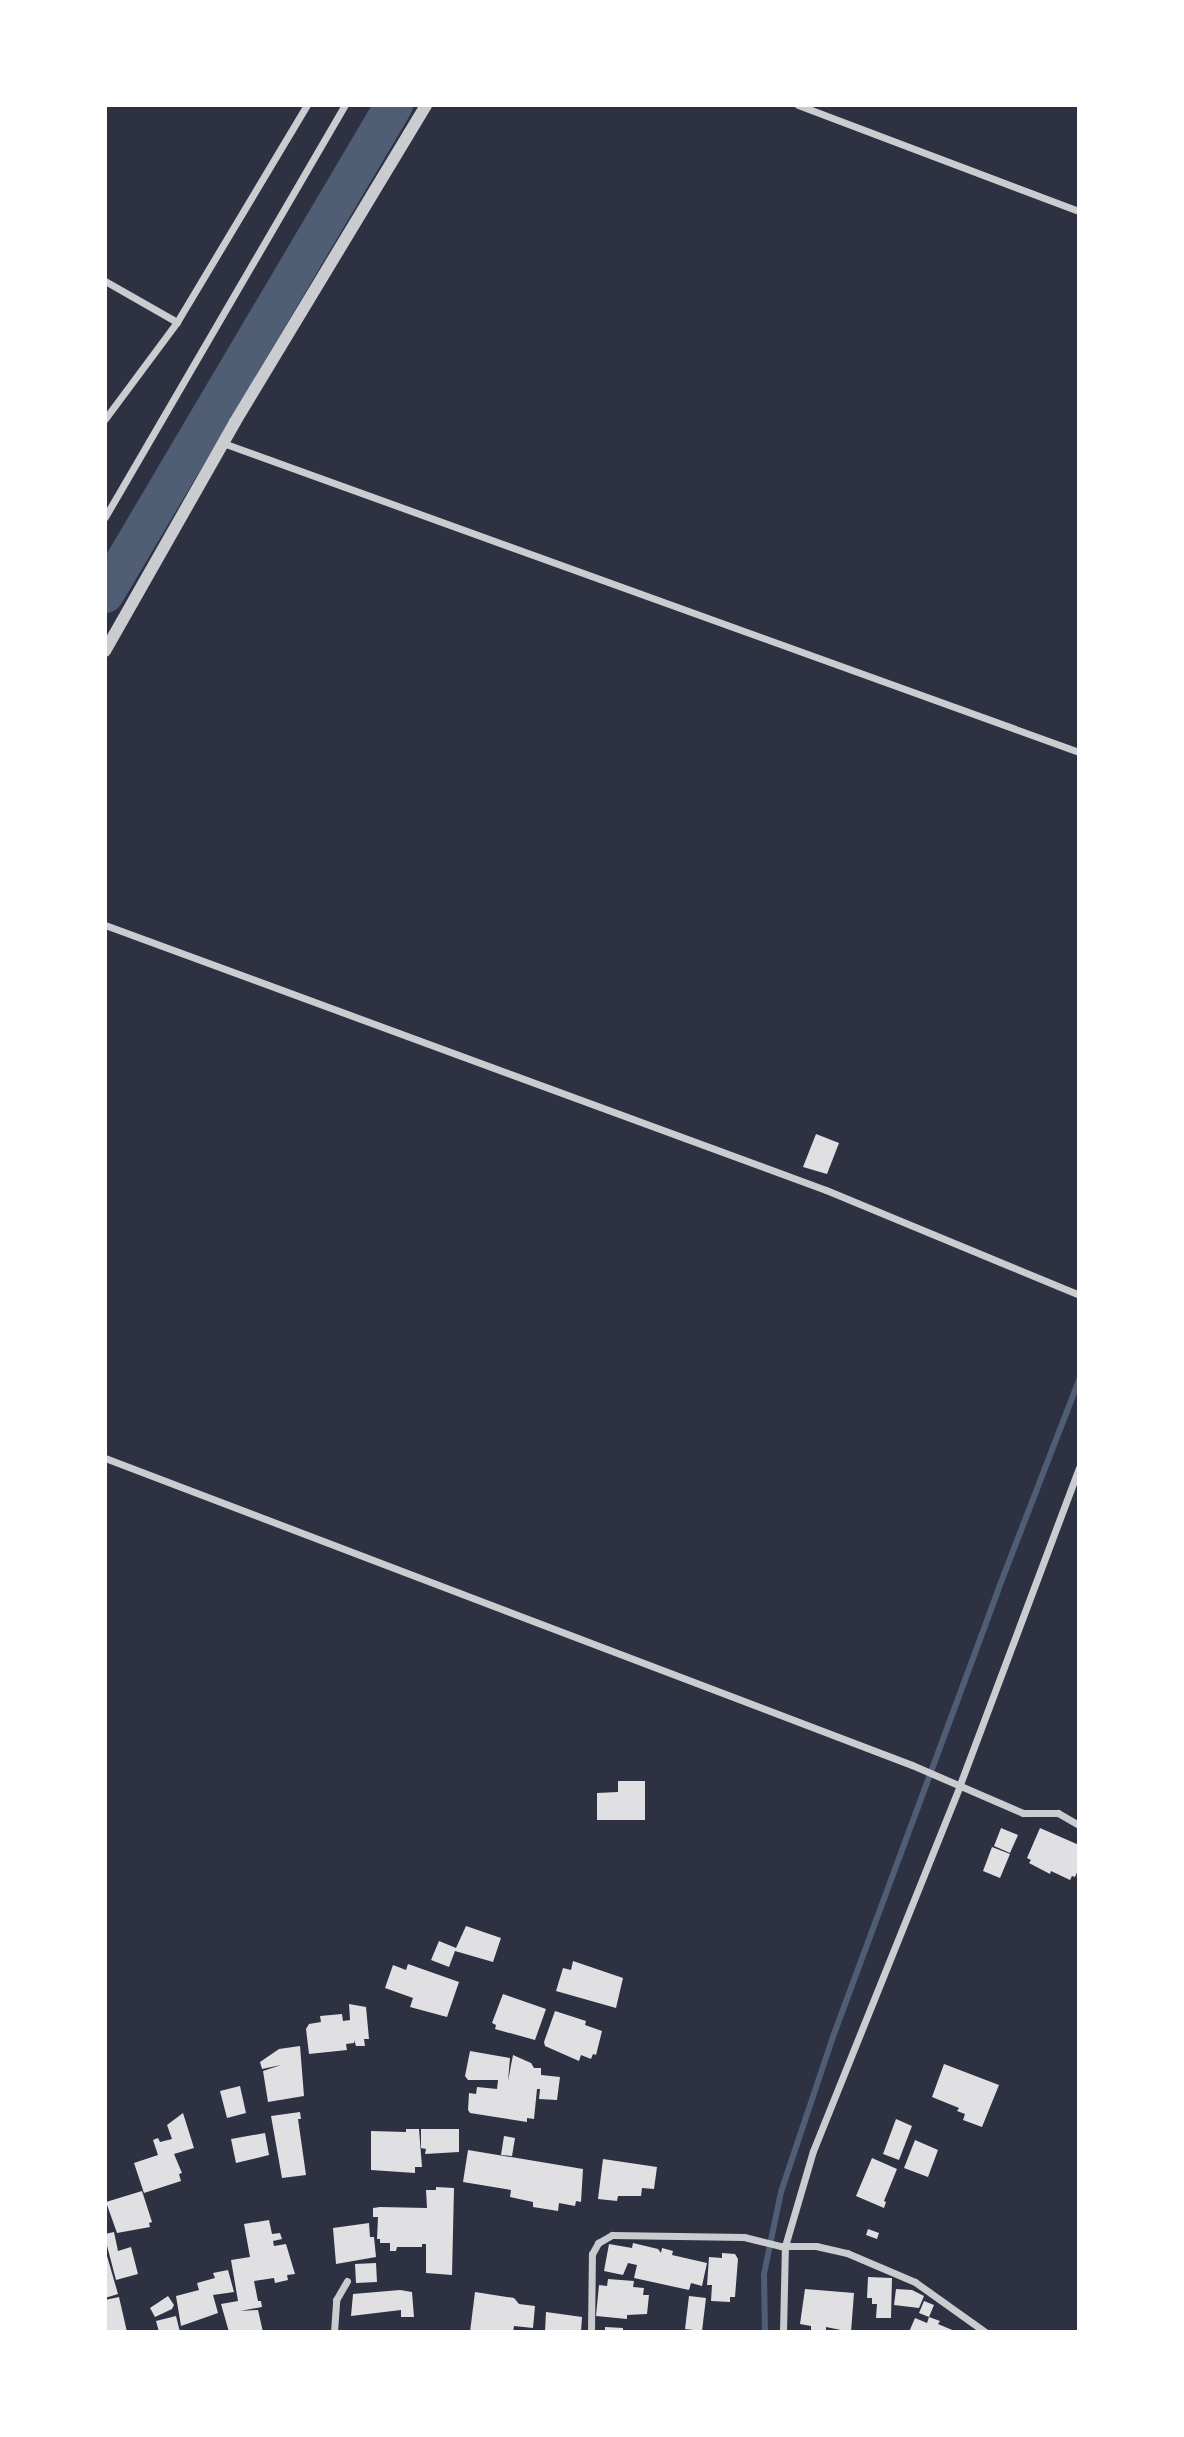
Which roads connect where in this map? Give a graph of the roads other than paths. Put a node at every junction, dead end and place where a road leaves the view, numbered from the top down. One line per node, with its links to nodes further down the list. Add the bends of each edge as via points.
1 (307, 105): 7 (street)
2 (345, 105): 10 (street)
3 (426, 105): 9 (street)
4 (798, 105): 5 (street)
5 (1079, 211)
6 (105, 281): 7 (street)
7 (177, 322): 8 (street)
8 (105, 419)
9 (223, 443): 11 (street); 12 (street)
10 (105, 516)
11 (105, 651)
12 (1079, 752)
13 (105, 925): 14 (street, via 826,1190)
14 (1079, 1295)
15 (105, 1458): 17 (street, via 912,1765)
16 (1079, 1468): 17 (street)
17 (959, 1787): 18 (street, via 1023,1813 1058,1813); 19 (street, via 813,2151)
18 (1079, 1825)
19 (783, 2246): 22 (street, via 744,2237 612,2235 597,2243 592,2255); 23 (street); 24 (street, via 816,2246 847,2253 915,2282)
20 (347, 2281): 21 (street, via 337,2300)
21 (334, 2332)
22 (591, 2332)
23 (783, 2332)
24 (985, 2332)

